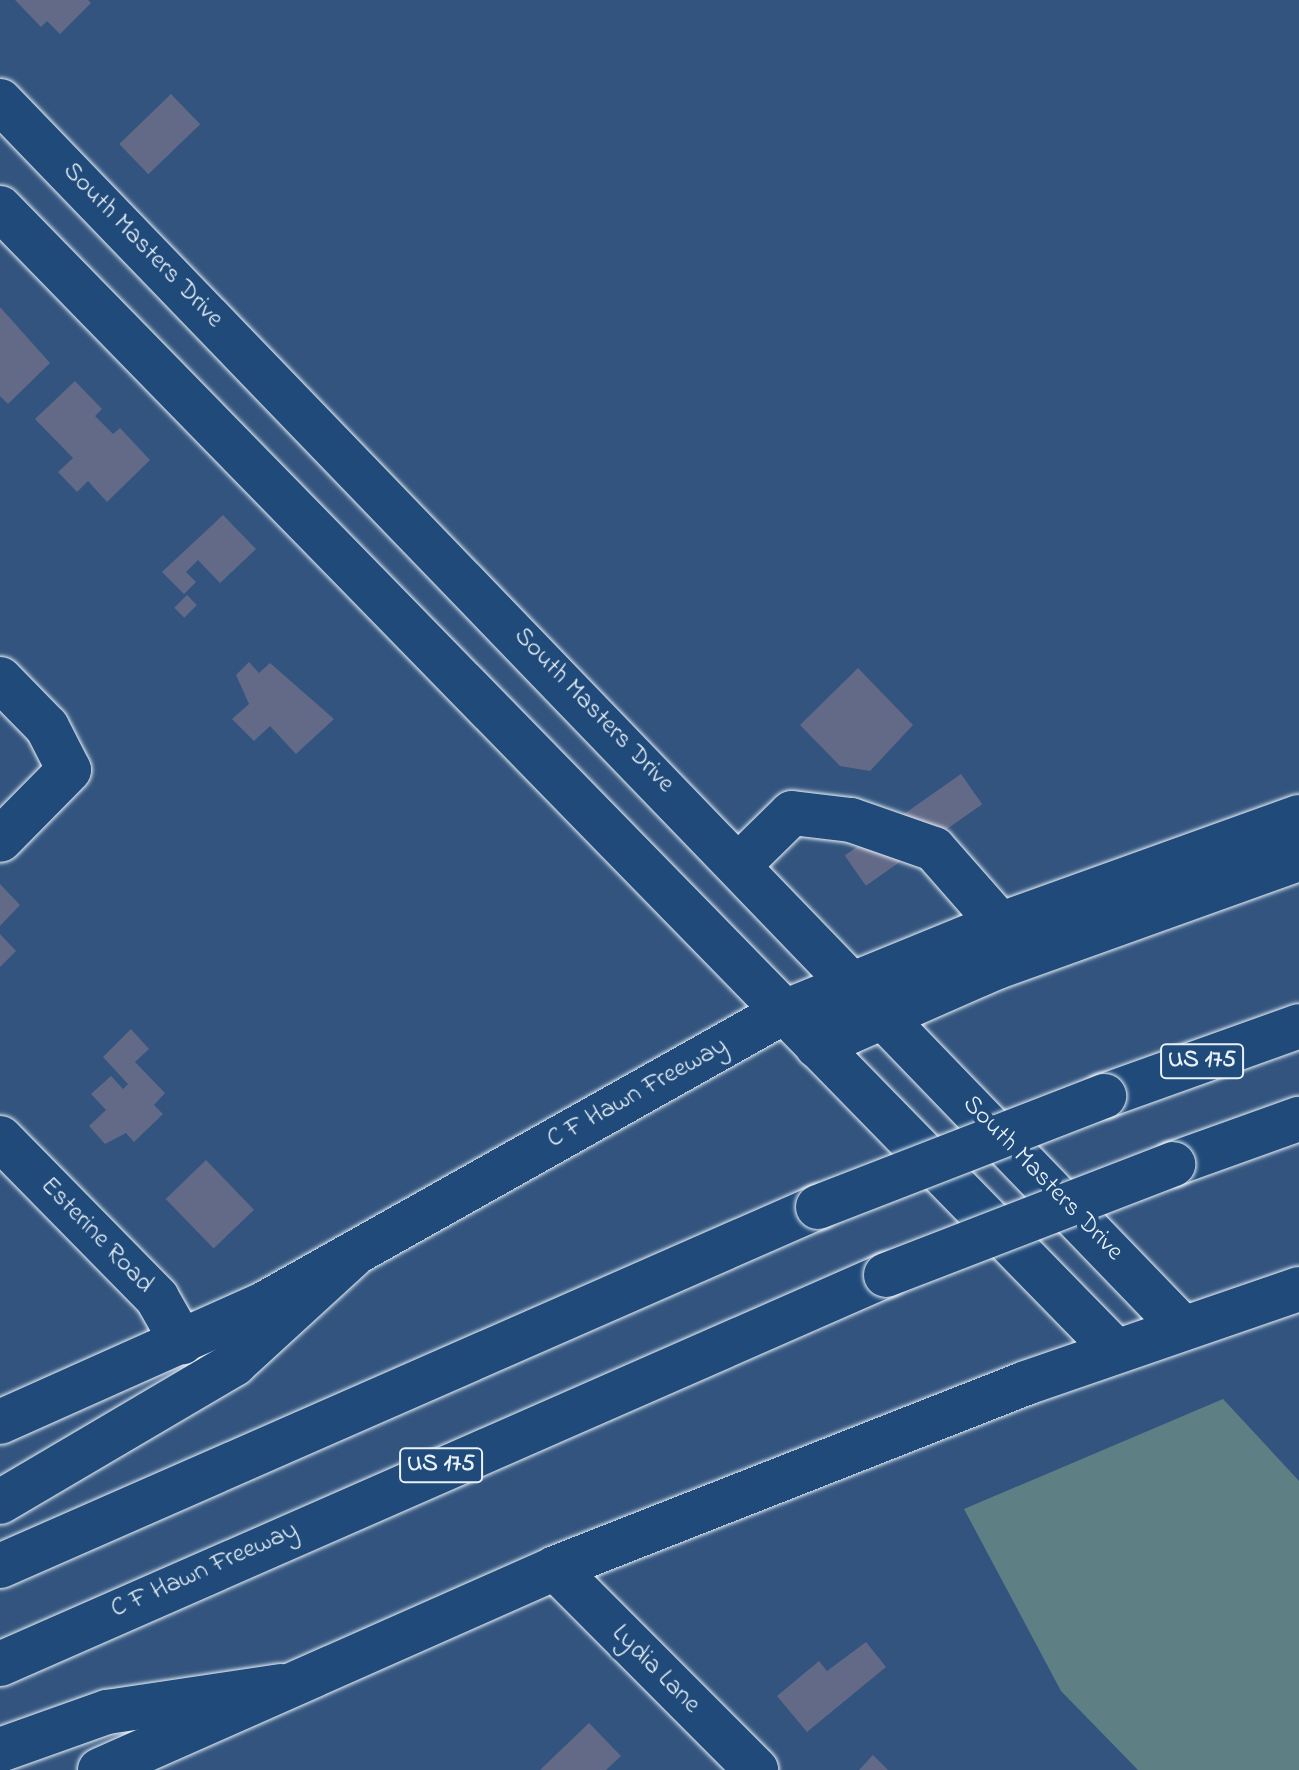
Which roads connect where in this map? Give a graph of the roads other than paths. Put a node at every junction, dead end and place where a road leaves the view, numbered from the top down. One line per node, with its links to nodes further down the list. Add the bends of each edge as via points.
1 (0, 101): 7 (main road, South Masters Drive)
2 (0, 208): 10 (main road)
3 (0, 679): 5 (main road, via 47,727 69,770)
4 (1299, 817): 8 (main road, C F Hawn Freeway)
5 (0, 840)
6 (1299, 859): 11 (main road, via 997,967)
7 (741, 863): 8 (main road, via 792,813 851,820 934,849); 9 (main road, South Masters Drive)
8 (1000, 924): 9 (main road, C F Hawn Freeway)
9 (855, 982): 10 (main road, C F Hawn Freeway); 11 (main road, South Masters Drive)
10 (784, 1012): 13 (main road); 16 (main road, C F Hawn Freeway)
11 (888, 1018): 13 (main road); 18 (main road, South Masters Drive)
12 (1299, 1026): 23 (main road, US 175, bridge, via 818,1207)
13 (817, 1046): 20 (main road)
14 (1299, 1119): 25 (main road, C F Hawn Freeway / US 175, bridge, via 886,1275)
15 (0, 1138): 19 (main road, Esterine Road, via 157,1298)
16 (353, 1255): 19 (main road, C F Hawn Freeway); 22 (main road, via 234,1364)
17 (1299, 1289): 18 (main road)
18 (1181, 1326): 20 (main road)
19 (182, 1342): 21 (main road, C F Hawn Freeway)
20 (1115, 1350): 24 (main road)
21 (0, 1422)
22 (0, 1502)
23 (0, 1566)
24 (555, 1568): 26 (main road); 31 (main road, Lydia Lane)
25 (0, 1664)
26 (281, 1686): 27 (main road); 28 (main road, via 107,1712)
27 (184, 1732): 29 (main road); 30 (main road)
28 (0, 1750)
29 (100, 1770)
30 (156, 1770)
31 (756, 1770)

